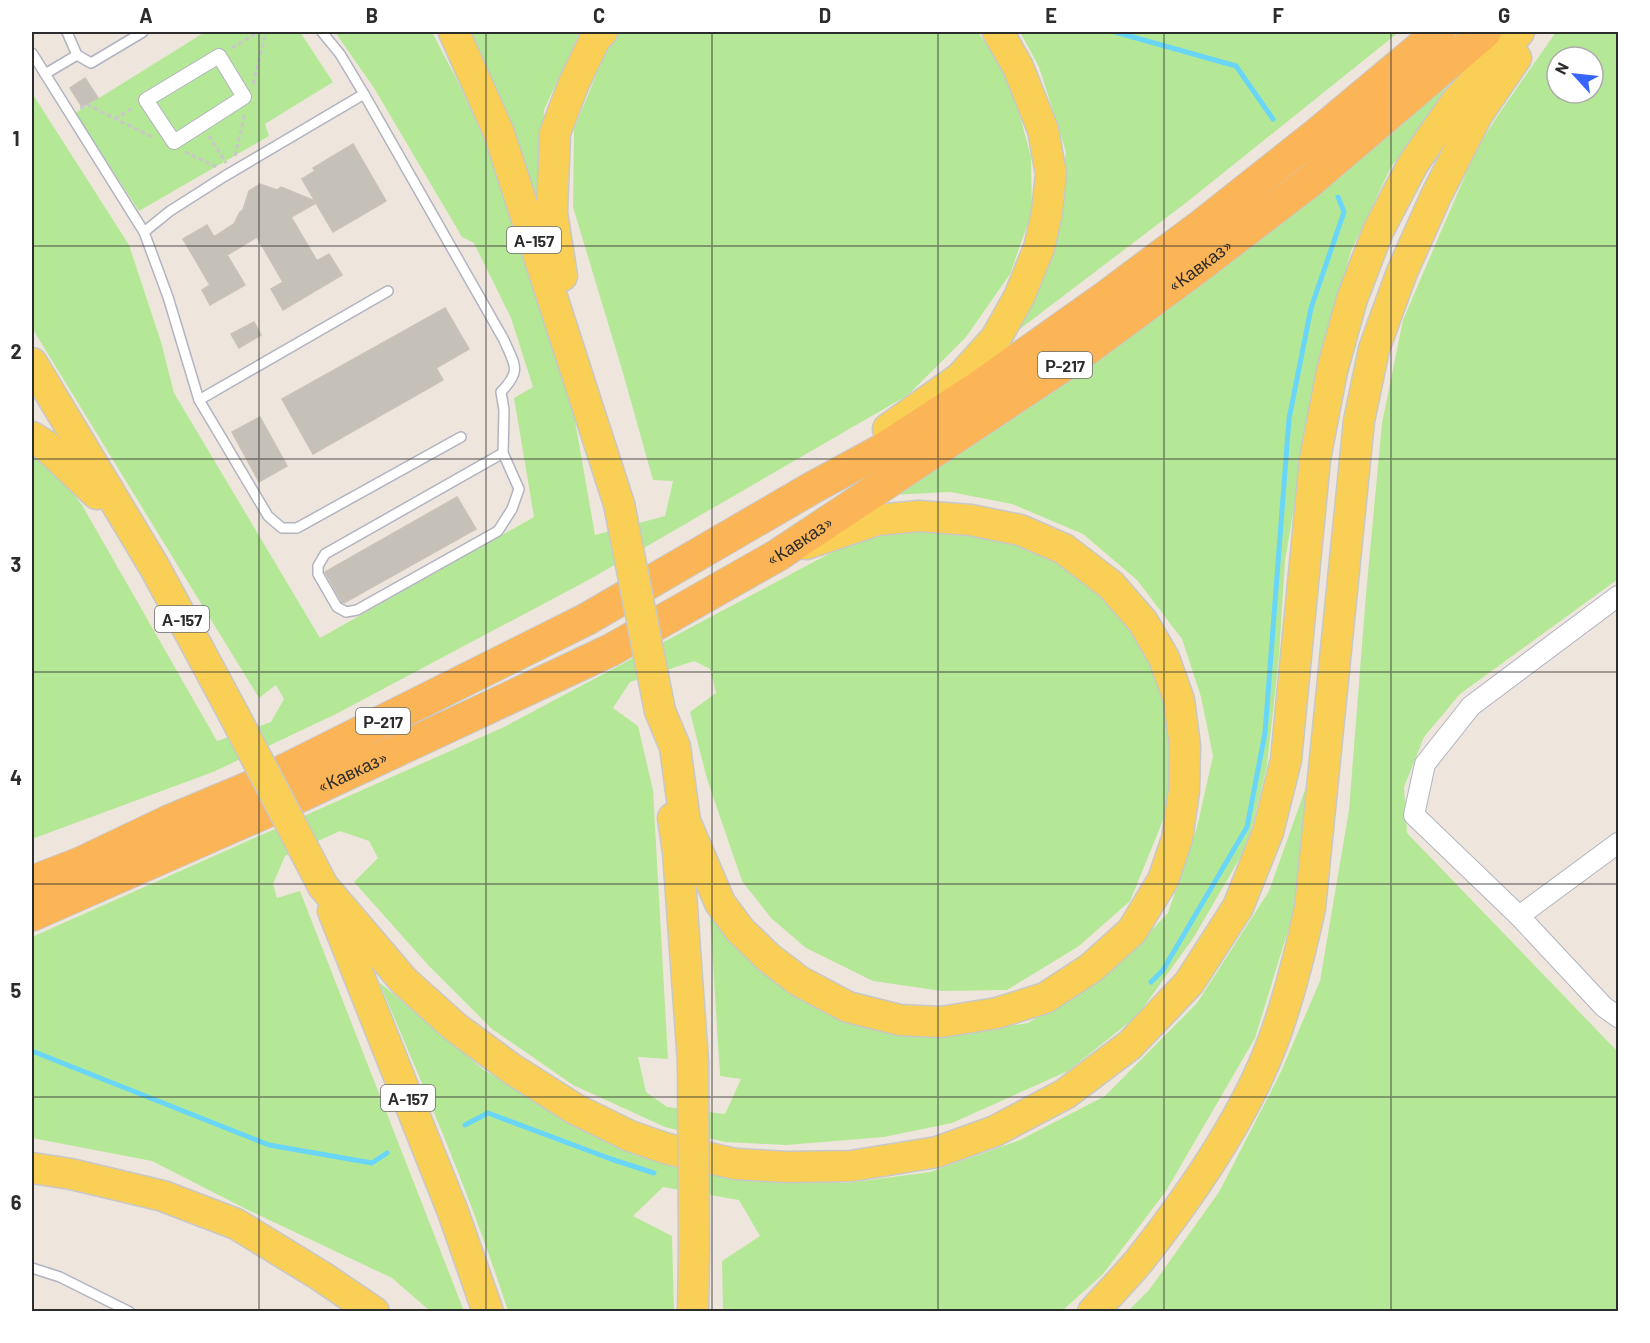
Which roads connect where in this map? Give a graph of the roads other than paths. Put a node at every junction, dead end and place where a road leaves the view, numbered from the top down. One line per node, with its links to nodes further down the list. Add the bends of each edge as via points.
1 (67, 32): 12 (lane)
2 (143, 32): 12 (lane, via 91,63)
3 (322, 32): 14 (lane)
4 (454, 32): 23 (main road, А-157, via 499,133)
5 (602, 32): 23 (main road, via 574,83 555,133 552,213 559,267 602,407)
6 (998, 32): 24 (main road, via 1018,67 1043,130 1051,174 1039,248 1019,297 996,338 960,378)
7 (1439, 32): 24 (highway, «Кавказ» / Р-217, via 1317,134 1107,296 882,450)
8 (1485, 32): 26 (highway, «Кавказ» / Р-217, via 1309,182 1170,288 1076,357)
9 (1519, 32): 33 (main road, via 1456,102 1413,164 1378,231 1352,299 1332,371 1315,459 1286,760 1268,832 1238,907 1189,983 1130,1045 1065,1094 994,1131 937,1152 851,1166 736,1164 668,1149 630,1136 575,1109 512,1070 455,1027 404,981)
10 (1537, 32): 43 (main road, via 1472,125 1402,272 1374,349 1359,421 1311,908 1295,976 1271,1046 1237,1118 1186,1196 1138,1262)
11 (32, 53): 13 (lane)
12 (77, 55): 13 (lane)
13 (45, 74): 16 (lane)
14 (364, 94): 16 (lane, via 170,211); 22 (lane, via 516,367 513,379 501,392)
15 (202, 124): 15 (street, via 244,97 219,56 146,100 174,142)
16 (144, 232): 19 (lane)
17 (388, 291): 19 (lane)
18 (32, 363): 25 (main road, А-157)
19 (199, 400): 21 (lane, via 268,516 282,528 297,528)
20 (32, 437): 25 (main road)
21 (461, 437)
22 (503, 453): 22 (lane, via 519,489 498,531 357,610 346,612 337,607 318,574 325,554)
23 (604, 453): 28 (main road, А-157, bridge, via 619,504)
24 (812, 488): 29 (highway, «Кавказ» / Р-217, via 587,618 253,786)
25 (129, 526): 33 (main road, А-157, bridge)
26 (778, 555): 28 (main road, via 877,520 919,516 971,520 1020,530 1064,549 1111,585 1143,622 1164,658 1179,700 1185,746 1177,839 1163,880 1132,931 1091,968 1045,998 996,1013 941,1022 900,1020 848,1007 799,981 769,958 740,930 720,903 685,821 675,747); 34 (highway, «Кавказ» / Р-217, via 611,650)
27 (1618, 596): 35 (street, via 1471,706 1425,764 1414,815)
28 (660, 711): 42 (main road, А-157, bridge, via 678,852 693,1062)
29 (167, 822): 31 (main road); 32 (highway, «Кавказ» / Р-217)
30 (1618, 843): 35 (street)
31 (32, 867)
32 (32, 882)
33 (323, 886): 41 (main road, А-157, via 449,1201)
34 (32, 915)
35 (1519, 916): 36 (street)
36 (1618, 1017)
37 (32, 1168): 40 (main road, via 163,1196 236,1224)
38 (32, 1268): 39 (lane, via 60,1277)
39 (130, 1311)
40 (374, 1311)
41 (488, 1311)
42 (693, 1311)
43 (1093, 1311)

